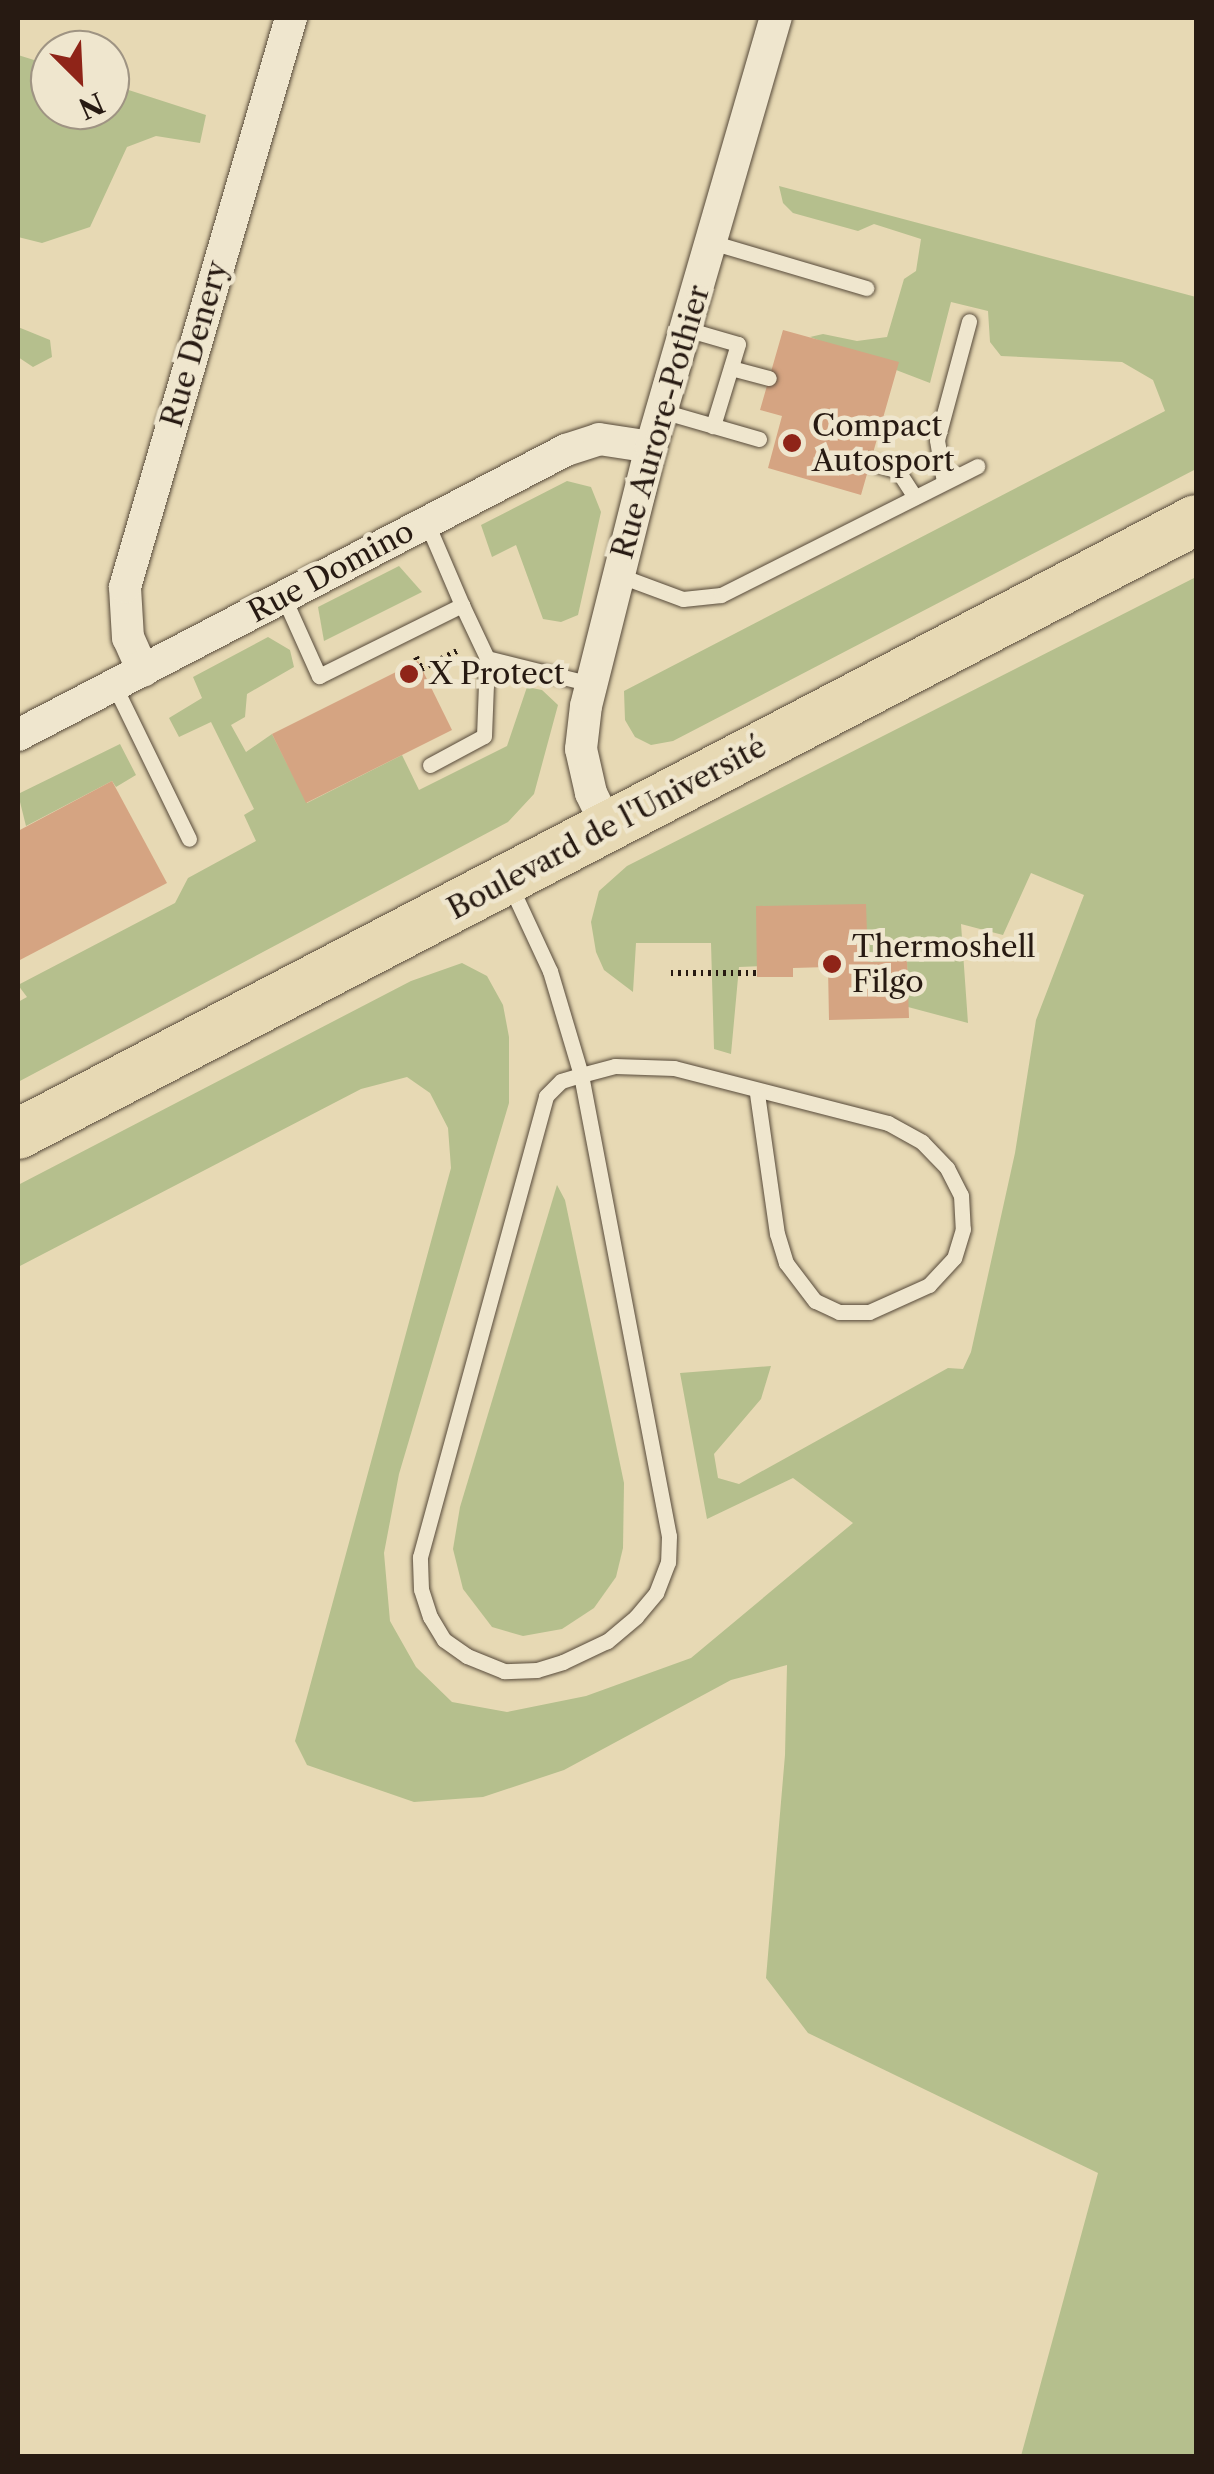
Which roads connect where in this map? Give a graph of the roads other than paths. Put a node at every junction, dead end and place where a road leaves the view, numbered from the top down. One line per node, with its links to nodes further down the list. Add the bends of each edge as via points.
1 (291, 18): 23 (street, Rue Denery, via 125,587)
2 (776, 18): 3 (street, Rue Aurore-Pothier)
3 (711, 242): 4 (lane); 6 (street, Rue Aurore-Pothier)
4 (866, 288)
5 (968, 321): 15 (lane, via 937,440)
6 (686, 329): 7 (lane, via 738,344); 9 (street, Rue Aurore-Pothier)
7 (731, 368): 8 (lane); 10 (lane)
8 (769, 378)
9 (662, 412): 10 (lane); 12 (street, Rue Aurore-Pothier)
10 (714, 426): 11 (lane)
11 (759, 439)
12 (652, 447): 18 (street, Rue Domino, via 614,439 584,443); 19 (street, Rue Aurore-Pothier)
13 (870, 462): 16 (lane, via 898,471)
14 (976, 466): 15 (lane)
15 (944, 482): 16 (lane)
16 (916, 497): 19 (lane, via 720,595 683,599)
17 (1196, 520): 27 (main road, Boulevard de l'Université)
18 (426, 522): 20 (street, Rue Domino); 21 (lane)
19 (618, 575): 24 (street, Rue Aurore-Pothier)
20 (283, 596): 21 (lane, via 320,676); 23 (street, Rue Domino)
21 (462, 605): 22 (lane)
22 (487, 658): 24 (lane); 26 (lane, via 484,736)
23 (128, 678): 25 (street, Rue Domino); 28 (lane)
24 (591, 684): 27 (street, Rue Aurore-Pothier, via 580,749)
25 (18, 734)
26 (430, 765)
27 (608, 828): 29 (main road, Boulevard de l'Université)
28 (189, 838)
29 (508, 880): 30 (lane, via 550,971); 32 (main road, Boulevard de l'Université)
30 (581, 1075): 30 (lane, via 669,1536 668,1562 656,1593 607,1641 550,1666 504,1671 444,1640 421,1589 420,1557 546,1096); 31 (lane, via 615,1066 674,1068)
31 (758, 1092): 31 (lane, via 888,1123 922,1142 947,1168 961,1196 963,1229 954,1258 929,1285 868,1312 839,1312 801,1287 777,1234)
32 (18, 1134)

